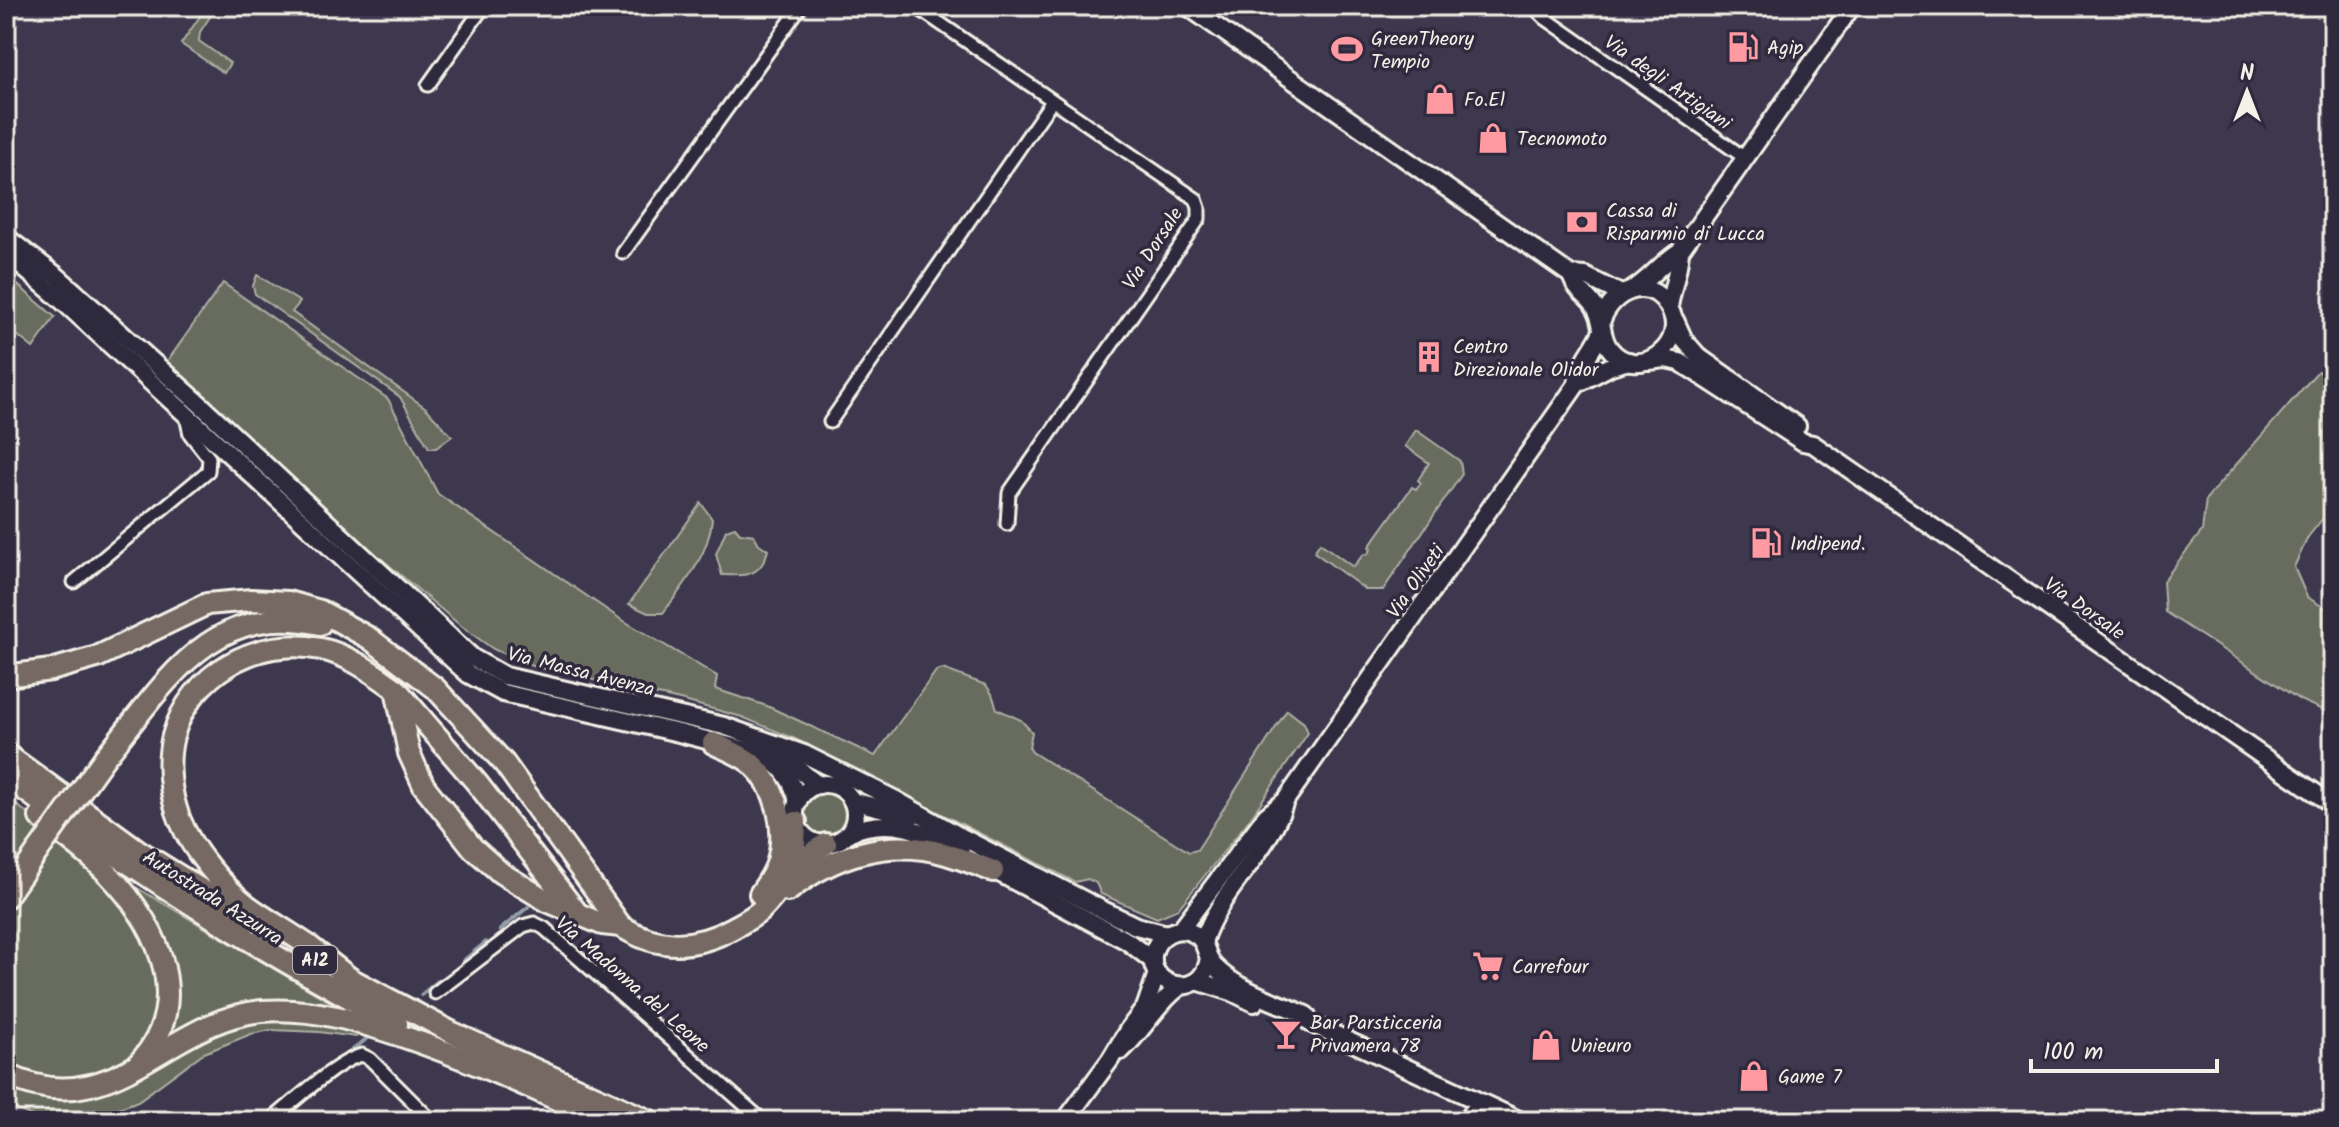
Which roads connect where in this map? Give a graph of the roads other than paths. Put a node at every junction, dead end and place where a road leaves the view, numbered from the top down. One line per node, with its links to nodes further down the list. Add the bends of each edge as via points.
1 (484, 6): 7 (street)
2 (801, 6): 13 (street)
3 (915, 6): 8 (street, Via Dorsale)
4 (1187, 6): 14 (main road)
5 (1533, 6): 9 (street, Via degli Artigiani)
6 (1852, 6): 9 (main road)
7 (428, 85)
8 (1052, 101): 22 (street); 24 (street, Via Dorsale, via 1196,199 1199,219 1009,493)
9 (1745, 158): 11 (main road)
10 (6, 237): 30 (main road, Via Massa Avenza, via 201,405 473,658 505,676)
11 (1680, 251): 15 (main road); 16 (main road)
12 (6, 253): 21 (main road, Via Massa Avenza)
13 (623, 253)
14 (1571, 275): 15 (main road); 17 (main road)
15 (1627, 292): 16 (main road, via 1651,292); 17 (main road, via 1612,300)
16 (1671, 312): 19 (main road, via 1672,339); 23 (main road, Via Dorsale, via 1699,357 1808,434)
17 (1602, 325): 18 (main road, via 1610,350); 20 (main road, Via Oliveti, via 1578,371)
18 (1629, 361): 19 (main road); 20 (main road, Via Oliveti)
19 (1649, 361): 23 (main road, Via Dorsale, via 1680,362)
20 (1577, 384): 37 (main road, Via Oliveti)
21 (185, 415): 25 (street, via 190,434 209,458 208,471); 31 (main road, Via Massa Avenza, via 468,674 503,693)
22 (830, 422)
23 (1813, 444): 38 (main road, Via Dorsale)
24 (1007, 524)
25 (74, 582)
26 (327, 626): 27 (highway); 29 (highway, via 362,646); 44 (highway, bridge, via 296,619 260,621 221,634 195,651 105,757)
27 (363, 634): 28 (highway, via 320,611 288,602 207,604 97,657); 47 (highway, via 435,688 504,763)
28 (6, 676)
29 (396, 689): 45 (highway, via 477,783); 45 (highway, via 409,753 424,786 473,848 501,873); 51 (highway, via 359,664 321,649 289,646 246,654 208,678 186,706 172,737 169,780 180,821 204,861 245,904)
30 (763, 739): 34 (main road); 41 (main road, Via Massa Avenza, via 831,767)
31 (713, 743): 39 (main road, Via Massa Avenza, via 773,760 789,778); 46 (highway, via 761,774 780,819 778,860)
32 (6, 754): 51 (highway, Autostrada Azzurra / A12, via 139,851)
33 (6, 776): 55 (highway, A12, via 124,861 270,953)
34 (819, 785): 36 (main road, via 836,787); 39 (main road, via 810,788)
35 (6, 789): 58 (highway, via 98,863 148,925 167,976 167,1004 160,1033)
36 (852, 801): 40 (main road, via 854,822); 41 (main road)
37 (1285, 801): 48 (main road, Via Oliveti, via 1266,816); 49 (main road, Via Oliveti, via 1279,822 1221,904 1208,929)
38 (2333, 805)
39 (797, 812): 42 (main road, via 807,838); 46 (highway, via 796,838 787,862)
40 (848, 833): 42 (main road); 43 (main road, Via Massa Avenza, via 886,824 909,828)
41 (954, 833): 48 (main road, Via Massa Avenza, via 1136,926)
42 (826, 844): 46 (highway, via 800,862 758,913)
43 (993, 871): 46 (highway, via 916,848 854,853 809,873 764,915); 50 (main road, Via Massa Avenza, via 1127,941)
44 (6, 897)
45 (577, 914): 47 (highway)
46 (740, 924): 47 (highway, via 710,939 665,944 639,938)
47 (621, 926)
48 (1174, 932): 49 (main road, Via Massa Avenza, via 1197,935); 50 (main road, via 1156,945)
49 (1206, 950): 52 (main road, via 1203,974); 54 (main road, Via Massa Avenza, via 1229,978 1306,1015)
50 (1155, 967): 52 (main road, Via Massa Avenza, via 1163,980); 56 (main road, via 1145,1008)
51 (352, 980): 63 (highway, Autostrada Azzurra / A12, via 453,1033)
52 (1189, 983): 54 (main road, Via Massa Avenza, via 1232,992 1301,1025); 56 (main road, via 1172,992 1137,1037)
53 (435, 993): 64 (street, Via Madonna del Leone, via 534,923)
54 (1310, 1023): 59 (main road, Via Massa Avenza)
55 (449, 1053): 58 (highway, via 354,1020 301,1010 260,1011 223,1020 193,1035); 62 (highway, A12)
56 (1110, 1060): 65 (main road)
57 (6, 1074): 58 (highway, via 45,1092 68,1094)
58 (122, 1080)
59 (1480, 1101): 66 (street); 67 (main road, Via Massa Avenza)
60 (270, 1121): 61 (street, via 362,1055)
61 (432, 1121)
62 (606, 1121)
63 (650, 1121)
64 (763, 1121)
65 (1065, 1121)
66 (1461, 1121)
67 (1521, 1121)

